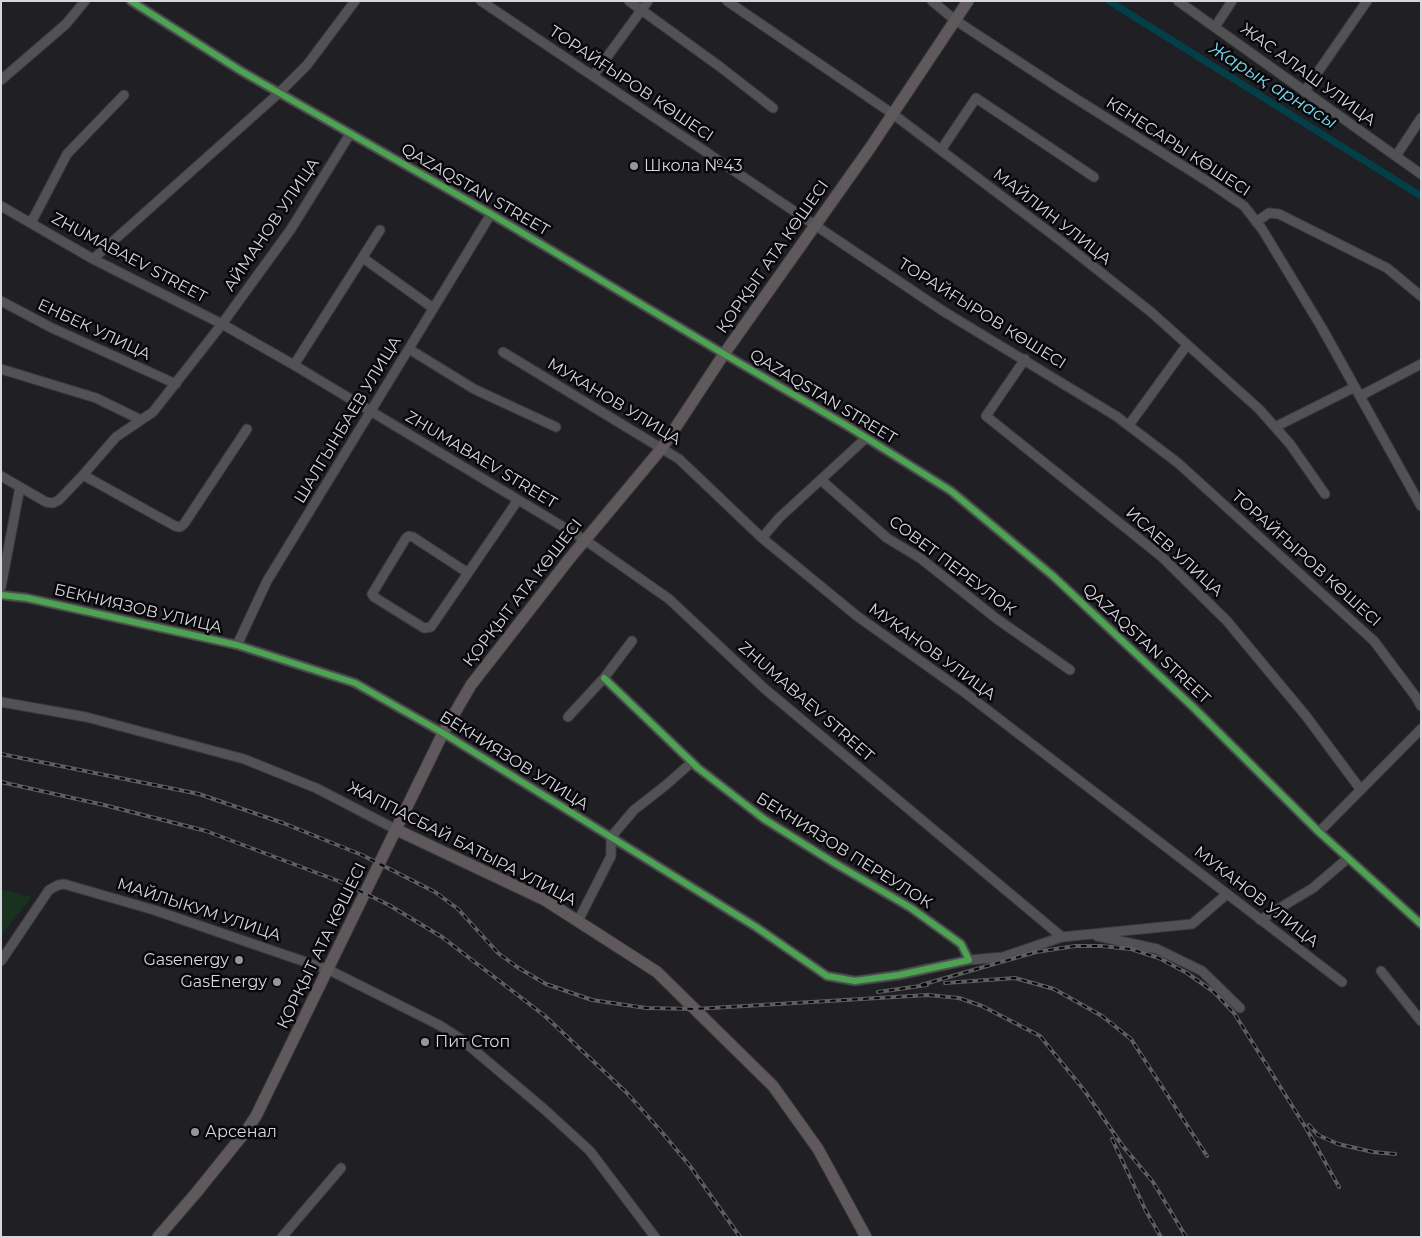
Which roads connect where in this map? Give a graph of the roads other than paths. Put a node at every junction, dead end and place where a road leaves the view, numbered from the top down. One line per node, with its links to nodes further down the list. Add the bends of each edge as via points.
1 (84, 1): 17 (street, via 66,24)
2 (131, 1): 19 (street, QAZAQSTAN STREET)
3 (355, 1): 19 (street, via 307,65)
4 (481, 1): 16 (street, ТОРАЙҒЫРОВ КӨШЕСІ)
5 (629, 1): 13 (street)
6 (648, 1): 13 (street)
7 (727, 1): 22 (street, МАЙЛИН УЛИЦА)
8 (932, 1): 14 (street, КЕНЕСАРЫ КӨШЕСІ)
9 (968, 1): 14 (main road, ҚОРҚЫТ АТА КӨШЕСІ)
10 (1178, 1): 15 (street, ЖАС АЛАШ УЛИЦА)
11 (1232, 1): 15 (street)
12 (1367, 1): 18 (street)
13 (641, 11): 16 (street); 21 (street)
14 (955, 20): 22 (main road, ҚОРҚЫТ АТА КӨШЕСІ); 31 (street, КЕНЕСАРЫ КӨШЕСІ, via 1207,181 1244,206)
15 (1215, 27): 18 (street, ЖАС АЛАШ УЛИЦА)
16 (593, 76): 33 (street, ТОРАЙҒЫРОВ КӨШЕСІ)
17 (1, 80)
18 (1304, 92): 26 (street, ЖАС АЛАШ УЛИЦА)
19 (279, 93): 24 (street, QAZAQSTAN STREET); 36 (street)
20 (124, 95): 32 (street, via 67,154)
21 (773, 108)
22 (893, 114): 25 (street, МАЙЛИН УЛИЦА); 33 (main road, ҚОРҚЫТ АТА КӨШЕСІ)
23 (1421, 118): 26 (street)
24 (350, 134): 30 (street, QAZAQSTAN STREET); 40 (street, АЙМАНОВ УЛИЦА, via 291,229)
25 (941, 150): 28 (street, via 976,98); 41 (street, МАЙЛИН УЛИЦА, via 1128,294)
26 (1396, 156): 27 (street, ЖАС АЛАШ УЛИЦА)
27 (1421, 174)
28 (1094, 177)
29 (1, 206): 32 (street, ZHUMABAEV STREET)
30 (491, 214): 39 (street, ШАЛГЫНБАЕВ УЛИЦА); 44 (street, QAZAQSTAN STREET)
31 (1256, 222): 37 (street, via 1269,213 1279,214 1387,268); 50 (street, КЕНЕСАРЫ КӨШЕСІ)
32 (31, 223): 36 (street, ZHUMABAEV STREET)
33 (816, 225): 44 (main road, ҚОРҚЫТ АТА КӨШЕСІ); 45 (street, ТОРАЙҒЫРОВ КӨШЕСІ, via 943,311)
34 (380, 230): 35 (street)
35 (363, 258): 39 (street); 47 (street)
36 (93, 259): 40 (street, ZHUMABAEV STREET)
37 (1421, 296)
38 (1, 301): 49 (street, ЕНБЕК УЛИЦА, via 52,328)
39 (433, 308): 42 (street, ШАЛГЫНБАЕВ УЛИЦА)
40 (222, 324): 47 (street, ZHUMABAEV STREET); 49 (street, АЙМАНОВ УЛИЦА)
41 (1187, 345): 54 (street); 56 (street, МАЙЛИН УЛИЦА)
42 (409, 349): 52 (street, ШАЛГЫНБАЕВ УЛИЦА); 55 (street, via 474,389)
43 (503, 352): 59 (street, МУКАНОВ УЛИЦА)
44 (724, 354): 58 (street, QAZAQSTAN STREET); 59 (main road, ҚОРҚЫТ АТА КӨШЕСІ)
45 (1025, 359): 54 (street, ТОРАЙҒЫРОВ КӨШЕСІ); 82 (street, ИСАЕВ УЛИЦА, via 986,416 1162,557 1227,620 1306,716)
46 (1421, 364): 51 (street)
47 (294, 365): 52 (street, ZHUMABAEV STREET)
48 (1, 369): 53 (street, via 96,398)
49 (176, 384): 53 (street, АЙМАНОВ УЛИЦА, via 153,412)
50 (1355, 387): 51 (street, КЕНЕСАРЫ КӨШЕСІ); 56 (street)
51 (1360, 396): 66 (street, КЕНЕСАРЫ КӨШЕСІ)
52 (371, 411): 65 (street, ZHUMABAEV STREET); 73 (street, ШАЛГЫНБАЕВ УЛИЦА, via 267,581)
53 (141, 420): 60 (street, АЙМАНОВ УЛИЦА, via 116,437)
54 (1129, 425): 77 (street, ТОРАЙҒЫРОВ КӨШЕСІ, via 1178,463 1374,641)
55 (556, 427)
56 (1275, 427): 64 (street, МАЙЛИН УЛИЦА)
57 (247, 429): 60 (street, via 180,526)
58 (866, 438): 62 (street); 84 (street, QAZAQSTAN STREET, via 951,491 1054,576)
59 (662, 448): 67 (street, МУКАНОВ УЛИЦА, via 679,459); 68 (main road, ҚОРҚЫТ АТА КӨШЕСІ)
60 (84, 475): 63 (street, АЙМАНОВ УЛИЦА, via 53,503)
61 (1, 476): 63 (street)
62 (821, 480): 67 (street); 74 (street, СОВЕТ ПЕРЕУЛОК, via 887,538 920,558 997,619)
63 (20, 487): 70 (street)
64 (1325, 494)
65 (518, 500): 68 (street, ZHUMABAEV STREET); 69 (street)
66 (1421, 506)
67 (762, 538): 87 (street, МУКАНОВ УЛИЦА, via 857,616 964,692)
68 (585, 540): 80 (main road, ҚОРҚЫТ АТА КӨШЕСІ, via 472,685); 92 (street, ZHUMABAEV STREET, via 669,599 765,689)
69 (468, 573): 69 (street, via 428,628 372,594 409,536 414,536)
70 (1, 587)
71 (1, 595): 73 (street, БЕКНИЯЗОВ УЛИЦА)
72 (632, 641): 75 (street)
73 (237, 645): 80 (street, БЕКНИЯЗОВ УЛИЦА, via 355,684)
74 (1070, 670)
75 (604, 678): 78 (street); 81 (street, БЕКНИЯЗОВ ПЕРЕУЛОК)
76 (1, 702): 83 (street, ЖАППАСБАЙ БАТЫРА УЛИЦА, via 86,717 244,759 316,788)
77 (1421, 706)
78 (568, 717)
79 (1421, 728): 82 (street)
80 (443, 732): 83 (main road, ҚОРҚЫТ АТА КӨШЕСІ); 85 (street, БЕКНИЯЗОВ УЛИЦА)
81 (692, 762): 85 (street, via 634,810); 93 (street, БЕКНИЯЗОВ ПЕРЕУЛОК, via 764,819 911,908 961,944)
82 (1360, 790): 84 (street)
83 (397, 830): 89 (main road, ЖАППАСБАЙ БАТЫРА УЛИЦА, via 545,900); 95 (main road, ҚОРҚЫТ АТА КӨШЕСІ)
84 (1319, 832): 86 (street, QAZAQSTAN STREET)
85 (611, 837): 89 (street, via 610,856); 93 (street, БЕКНИЯЗОВ УЛИЦА, via 756,927 827,976 855,981)
86 (1348, 858): 88 (street, via 1313,888); 90 (street, QAZAQSTAN STREET)
87 (1227, 894): 88 (street, МУКАНОВ УЛИЦА); 91 (street, БЕКНИЯЗОВ УЛИЦА, via 1192,924)
88 (1260, 920): 97 (street, МУКАНОВ УЛИЦА)
89 (578, 921): 104 (main road, ЖАППАСБАЙ БАТЫРА УЛИЦА, via 658,972 773,1086 818,1149)
90 (1421, 924)
91 (1090, 934): 92 (street, БЕКНИЯЗОВ УЛИЦА); 98 (street, via 1157,949 1195,967)
92 (1062, 937): 93 (street, БЕКНИЯЗОВ УЛИЦА, via 1003,957)
93 (969, 960)
94 (1, 961): 95 (street, МАЙЛЫКУМ УЛИЦА, via 49,890 58,884 70,884)
95 (329, 970): 101 (main road, ҚОРҚЫТ АТА КӨШЕСІ, via 256,1116); 103 (street, МАЙЛЫКУМ УЛИЦА, via 461,1039 590,1151)
96 (1380, 971): 99 (street)
97 (1342, 982)
98 (1240, 1008)
99 (1421, 1021)
100 (341, 1168): 102 (street)
101 (158, 1237)
102 (282, 1237)
103 (655, 1237)
104 (866, 1237)

